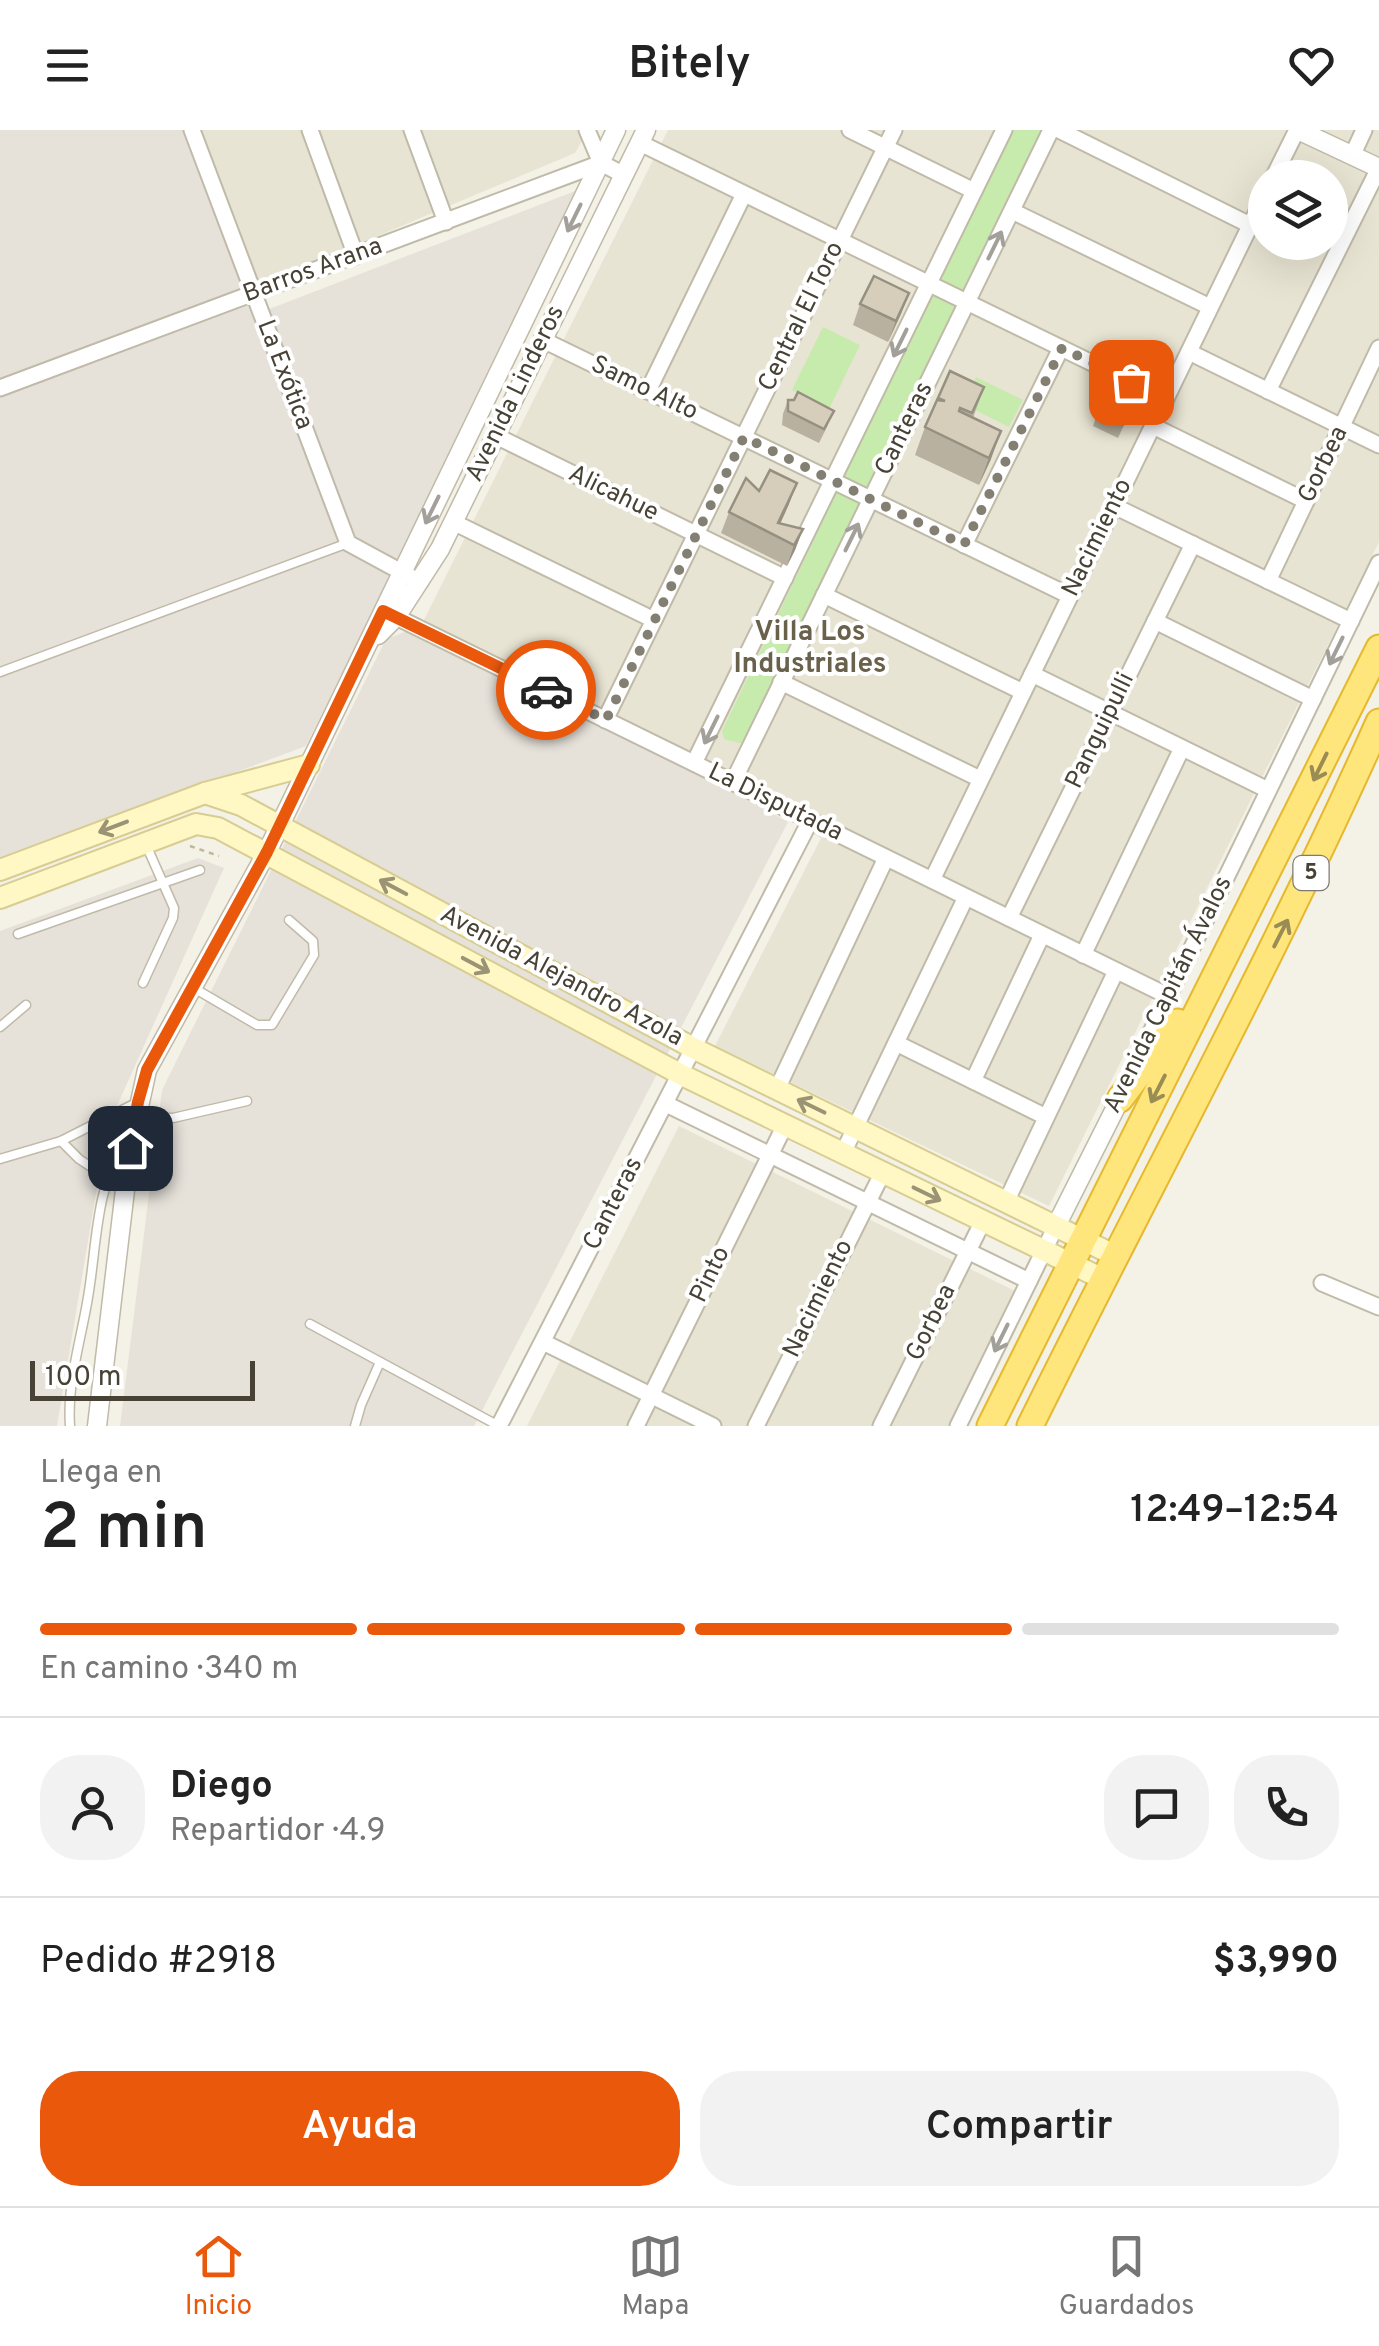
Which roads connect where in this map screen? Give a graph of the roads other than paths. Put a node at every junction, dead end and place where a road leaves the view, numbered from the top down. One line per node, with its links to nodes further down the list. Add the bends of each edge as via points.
1 (192, 130): 29 (street, La Exótica)
2 (310, 130): 27 (street)
3 (412, 130): 23 (street)
4 (586, 130): 17 (street)
5 (616, 130): 17 (street, Avenida Linderos)
6 (850, 130): 14 (street)
7 (894, 130): 14 (street, Central El Toro)
8 (1004, 130): 20 (street, Canteras)
9 (1051, 130): 22 (street, Canteras)
10 (1059, 130): 24 (street)
11 (1298, 130): 15 (street); 16 (street)
12 (1364, 130): 15 (street)
13 (643, 137): 19 (street, Avenida Linderos); 21 (street)
14 (886, 147): 20 (street); 26 (street, Central El Toro)
15 (1352, 156): 18 (street)
16 (1283, 160)
17 (601, 162): 19 (street); 23 (street, Barros Arana); 55 (street, Avenida Linderos, one-way to 55)
18 (1379, 168): 37 (street)
19 (624, 174): 32 (street, Avenida Linderos)
20 (974, 191): 28 (street, Canteras)
21 (744, 194): 26 (street); 38 (street)
22 (1012, 211): 30 (street, Canteras, one-way to 22); 31 (street)
23 (446, 222): 27 (street, Barros Arana)
24 (1248, 224)
25 (1248, 229): 31 (street, Nacimiento)
26 (840, 240): 28 (street); 43 (street, Central El Toro)
27 (356, 256): 29 (street, Barros Arana)
28 (929, 284): 30 (street); 45 (street, Canteras, one-way to 45)
29 (253, 294): 36 (street, Barros Arana); 51 (street, La Exótica)
30 (967, 302): 33 (street); 46 (street, Canteras)
31 (1210, 307): 35 (street, Nacimiento)
32 (543, 340): 38 (street, Samo Alto); 42 (street, Avenida Linderos)
33 (1062, 348): 39 (street); 53 (street)
34 (1379, 348): 41 (street, Gorbea)
35 (1189, 352): 37 (street); 39 (street, Nacimiento)
36 (0, 388)
37 (1268, 390): 41 (street)
38 (648, 391): 43 (street, Samo Alto)
39 (1166, 399): 40 (street, Nacimiento)
40 (1152, 426): 47 (street); 48 (street, Nacimiento)
41 (1342, 426): 44 (street); 47 (street, Gorbea)
42 (496, 436): 49 (street, Avenida Linderos); 50 (street, Alicahue)
43 (744, 437): 45 (street, Samo Alto); 50 (street, Central El Toro)
44 (1379, 445)
45 (833, 481): 46 (street, Samo Alto); 56 (street, Canteras)
46 (871, 499): 53 (street, Samo Alto); 59 (street, Canteras, one-way to 46)
47 (1306, 501): 57 (street, Gorbea)
48 (1114, 506): 52 (street); 60 (street, Nacimiento)
49 (453, 522): 58 (street, Avenida Linderos); 62 (street)
50 (696, 534): 56 (street, Alicahue); 62 (street, Central El Toro)
51 (348, 544): 55 (street); 66 (lane)
52 (1192, 544): 57 (street); 63 (street, Panguipulli)
53 (964, 545): 60 (street, Samo Alto)
54 (1379, 563): 64 (street, Avenida Capitán Ávalos)
55 (402, 572): 58 (street); 61 (street, Avenida Linderos)
56 (785, 578): 75 (street, Canteras, one-way to 75)
57 (1268, 581): 64 (street)
58 (420, 582): 61 (street, Avenida Linderos)
59 (824, 595): 68 (street, Canteras); 69 (street)
60 (1070, 596): 67 (street, Nacimiento)
61 (390, 614): 72 (street, La Disputada); 76 (street, Avenida Linderos, via 366,646)
62 (654, 620): 72 (street, Central El Toro)
63 (1155, 621): 70 (street); 71 (street, Panguipulli)
64 (1351, 621): 70 (street, Avenida Capitán Ávalos, one-way to 70)
65 (1379, 648): 98 (highway, Avenida Capitán Ávalos / 5, one-way to 98)
66 (0, 672)
67 (1032, 674): 69 (street, Nacimiento); 71 (street)
68 (781, 682): 77 (street); 78 (street, Canteras)
69 (1023, 692): 77 (street, Nacimiento)
70 (1312, 699): 79 (street, Avenida Capitán Ávalos)
71 (1110, 712): 74 (street); 92 (street, Panguipulli)
72 (606, 720): 75 (street, La Disputada)
73 (1379, 722): 129 (highway, 5, one-way to 73, via 1308,879)
74 (1182, 748): 79 (street); 96 (street)
75 (694, 764): 78 (street, La Disputada)
76 (308, 766): 80 (main road); 82 (street, Avenida Linderos)
77 (980, 780): 88 (street, Nacimiento)
78 (732, 782): 81 (street, La Disputada)
79 (1268, 790): 101 (street, Avenida Capitán Ávalos)
80 (204, 793): 82 (main road, Avenida Alejandro Azola); 86 (main road, one-way to 86)
81 (810, 821): 85 (street, La Disputada); 105 (street, Canteras)
82 (279, 826): 84 (street, Avenida Linderos); 105 (main road, Avenida Alejandro Azola, one-way to 82)
83 (146, 843): 84 (main road, Avenida Alejandro Azola, via 196,824); 89 (lane); 90 (main road, Avenida Alejandro Azola)
84 (267, 852): 100 (street, Avenida Linderos); 106 (main road, Avenida Alejandro Azola, one-way to 106)
85 (886, 858): 88 (street, La Disputada); 108 (street)
86 (0, 870)
87 (200, 870): 89 (lane)
88 (932, 880): 91 (street, La Disputada)
89 (164, 882): 94 (lane); 99 (lane, via 172,918)
90 (1, 894)
91 (966, 897): 92 (street, La Disputada); 104 (street)
92 (1009, 918): 95 (street, La Disputada)
93 (289, 920): 100 (lane, via 313,942 314,955 272,1025 257,1025)
94 (18, 934)
95 (1042, 934): 96 (street, La Disputada); 107 (street)
96 (1083, 955): 97 (street, La Disputada)
97 (1116, 971): 101 (street, La Disputada); 113 (street)
98 (1218, 971): 109 (highway); 126 (highway, Avenida Capitán Ávalos / 5, one-way to 126)
99 (142, 983)
100 (192, 988): 112 (street, Avenida Linderos, via 147,1070)
101 (1168, 996): 109 (street, Avenida Capitán Ávalos)
102 (26, 1005): 103 (lane)
103 (0, 1027)
104 (896, 1042): 107 (street); 115 (street)
105 (694, 1049): 106 (street, Canteras); 108 (main road, Avenida Alejandro Azola)
106 (682, 1074): 111 (street, Canteras); 114 (main road, Avenida Alejandro Azola)
107 (972, 1080): 113 (street)
108 (777, 1090): 115 (main road, Avenida Alejandro Azola, one-way to 108)
109 (1120, 1099): 125 (street, Avenida Capitán Ávalos)
110 (247, 1101): 112 (lane, via 173,1118)
111 (666, 1104): 118 (street); 136 (street, Canteras)
112 (135, 1117): 116 (lane); 121 (lane); 140 (street, Avenida Linderos)
113 (1046, 1117): 123 (street)
114 (785, 1125): 117 (main road, Avenida Alejandro Azola); 118 (street, Pinto)
115 (855, 1128): 117 (street); 123 (main road, Avenida Alejandro Azola)
116 (61, 1140): 119 (lane); 121 (lane)
117 (843, 1153): 120 (main road, Avenida Alejandro Azola)
118 (770, 1155): 122 (street); 138 (street, Pinto)
119 (0, 1160)
120 (882, 1172): 122 (street, Nacimiento); 124 (main road, Avenida Alejandro Azola, one-way to 124)
121 (108, 1178): 139 (lane)
122 (867, 1202): 128 (street); 145 (street, Nacimiento)
123 (1006, 1202): 125 (main road, Avenida Alejandro Azola)
124 (983, 1221): 127 (main road, Avenida Alejandro Azola); 128 (street, Gorbea)
125 (1056, 1226): 126 (main road, Avenida Alejandro Azola); 127 (street, Avenida Capitán Ávalos)
126 (1082, 1239): 129 (main road, Avenida Alejandro Azola); 130 (highway, Avenida Capitán Ávalos / 5)
127 (1044, 1250): 130 (main road, Avenida Alejandro Azola); 132 (street, Avenida Capitán Ávalos)
128 (968, 1252): 132 (street); 146 (street, Gorbea)
129 (1114, 1255): 131 (highway, 5)
130 (1070, 1263): 131 (main road, Avenida Alejandro Azola); 148 (highway, Avenida Capitán Ávalos / 5)
131 (1103, 1279): 149 (highway, 5)
132 (1029, 1281): 147 (street, Avenida Capitán Ávalos, one-way to 147)
133 (1322, 1284): 134 (street)
134 (1379, 1307)
135 (310, 1324): 137 (lane)
136 (542, 1342): 138 (street); 142 (street, Canteras)
137 (380, 1362): 141 (lane); 142 (lane)
138 (652, 1396): 143 (street, Pinto); 144 (street)
139 (70, 1426)
140 (99, 1426)
141 (356, 1426)
142 (499, 1426)
143 (636, 1426)
144 (713, 1426)
145 (756, 1426)
146 (880, 1426)
147 (958, 1426)
148 (990, 1426)
149 (1030, 1426)

